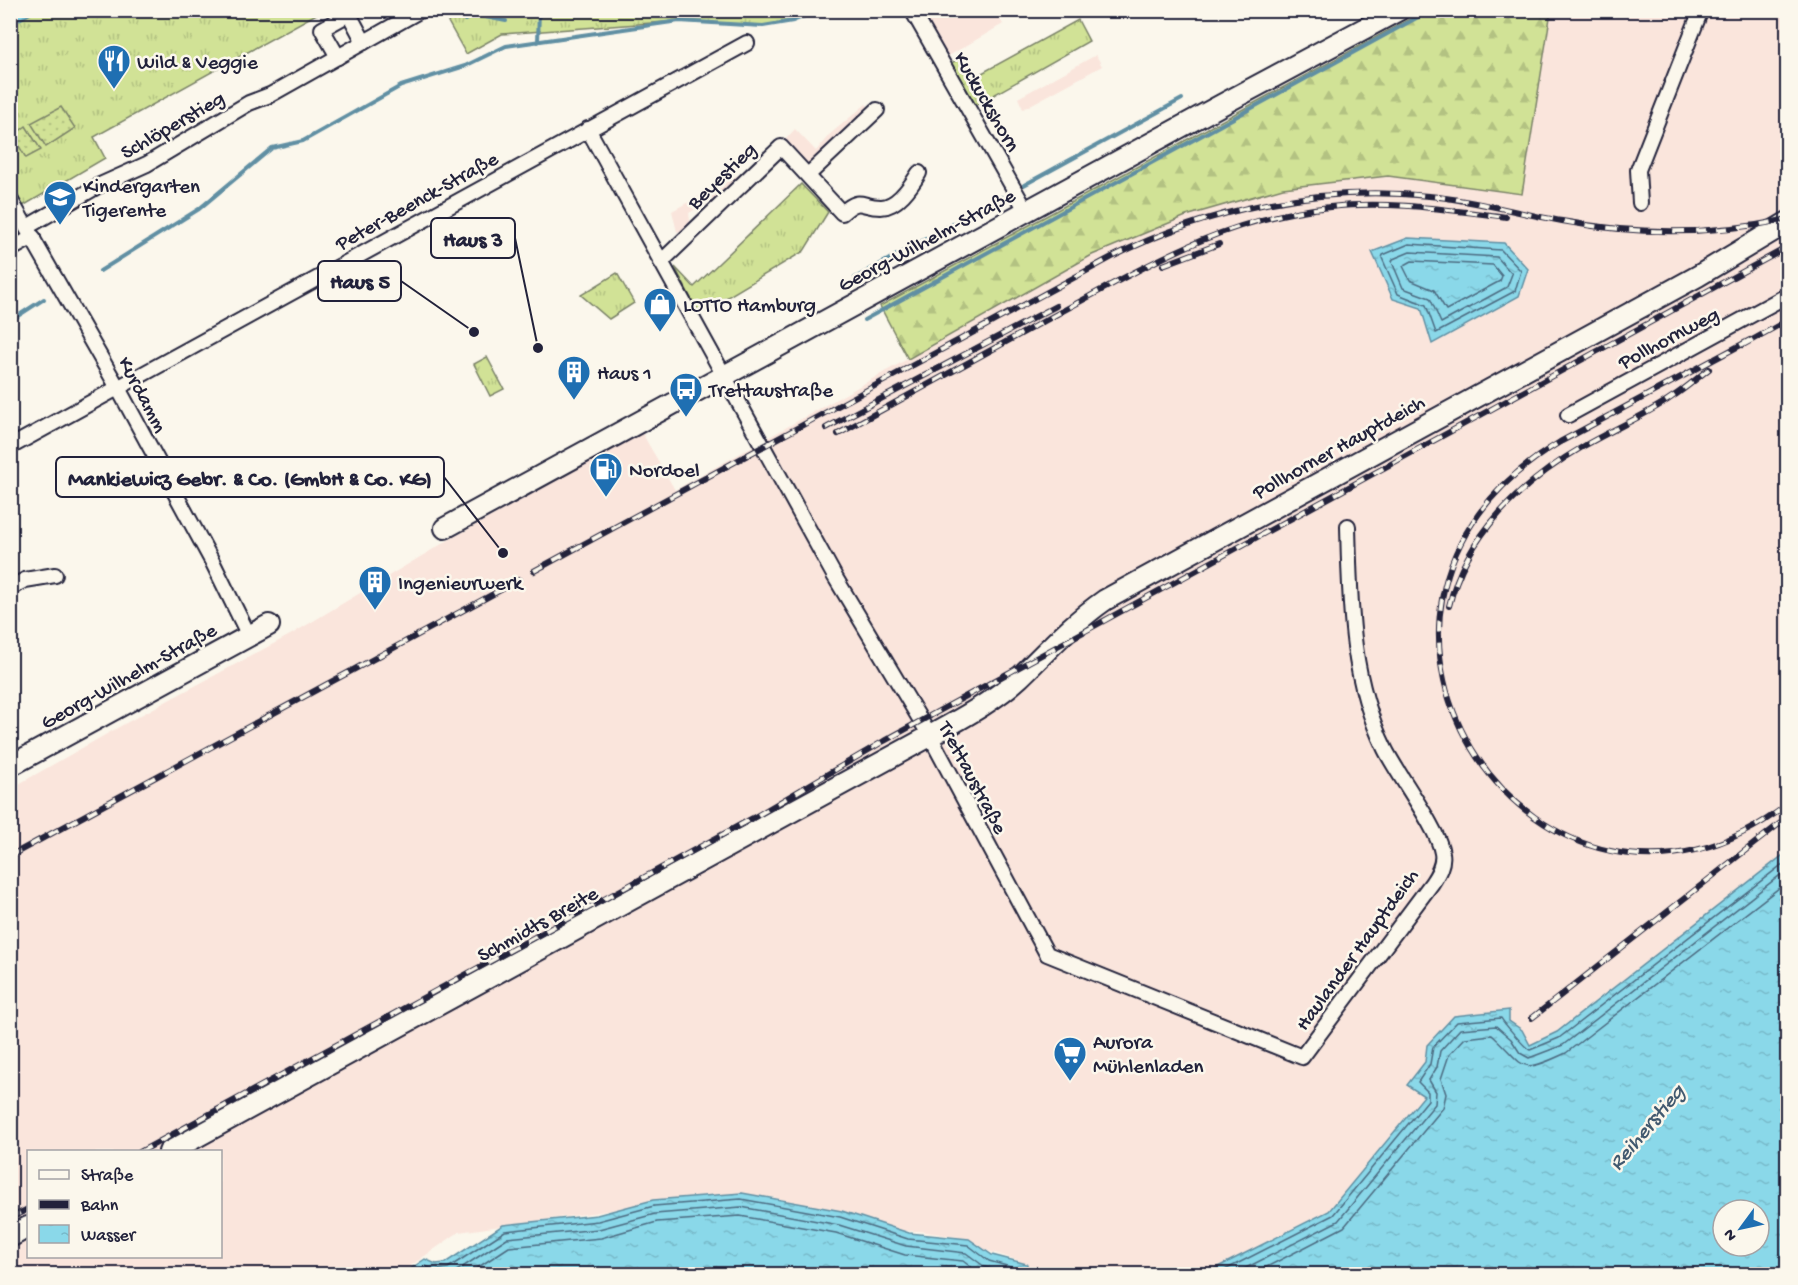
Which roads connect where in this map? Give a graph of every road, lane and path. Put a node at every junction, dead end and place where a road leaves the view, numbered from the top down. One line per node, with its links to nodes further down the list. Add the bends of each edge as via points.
1 (421, 10): 5 (street, Schlöperstieg)
2 (912, 10): 14 (street, Kuckuckshorn)
3 (1399, 10): 14 (main road, Georg-Wilhelm-Straße)
4 (1701, 10): 13 (street, via 1638,170)
5 (364, 42): 7 (street, Schlöperstieg); 7 (street, via 349,14 322,29)
6 (747, 44): 9 (street, Peter-Beenck-Straße)
7 (338, 57): 16 (street, Schlöperstieg, via 201,130 147,164 98,186)
8 (877, 110): 11 (street)
9 (588, 129): 18 (street, Trettaustraße); 21 (street, Peter-Beenck-Straße)
10 (919, 173): 11 (street, Beyestieg, via 889,206 863,202 852,204 842,213)
11 (808, 175): 18 (street, Beyestieg, via 782,147)
12 (10, 199): 16 (street, Kurdamm)
13 (1640, 203)
14 (1027, 212): 20 (main road, Georg-Wilhelm-Straße)
15 (1788, 222): 30 (main road, Pollhorner Hauptdeich, via 1698,276 1105,600 1062,634 1018,679)
16 (30, 232): 17 (street); 21 (street, Kurdamm)
17 (10, 250)
18 (662, 262): 20 (street, Trettaustraße)
19 (1788, 295): 22 (street, Pollhornweg)
20 (724, 376): 25 (main road, Georg-Wilhelm-Straße); 30 (street, Trettaustraße, via 835,577)
21 (118, 388): 23 (street, Peter-Beenck-Straße); 29 (street, Kurdamm)
22 (1568, 415)
23 (10, 447)
24 (1348, 526): 32 (street, Haulander Hauptdeich, via 1352,631 1365,698 1385,750 1438,842 1442,860 1432,883)
25 (446, 528)
26 (55, 575): 27 (street, via 25,580)
27 (10, 588)
28 (268, 625): 29 (main road, Georg-Wilhelm-Straße)
29 (249, 636): 31 (main road, Georg-Wilhelm-Straße)
30 (930, 736): 32 (street, Trettaustraße, via 1047,954); 33 (main road, Schmidts Breite)
31 (10, 766)
32 (1302, 1057)
33 (173, 1150)
34 (27, 1228): 35 (main road)
35 (10, 1237)

